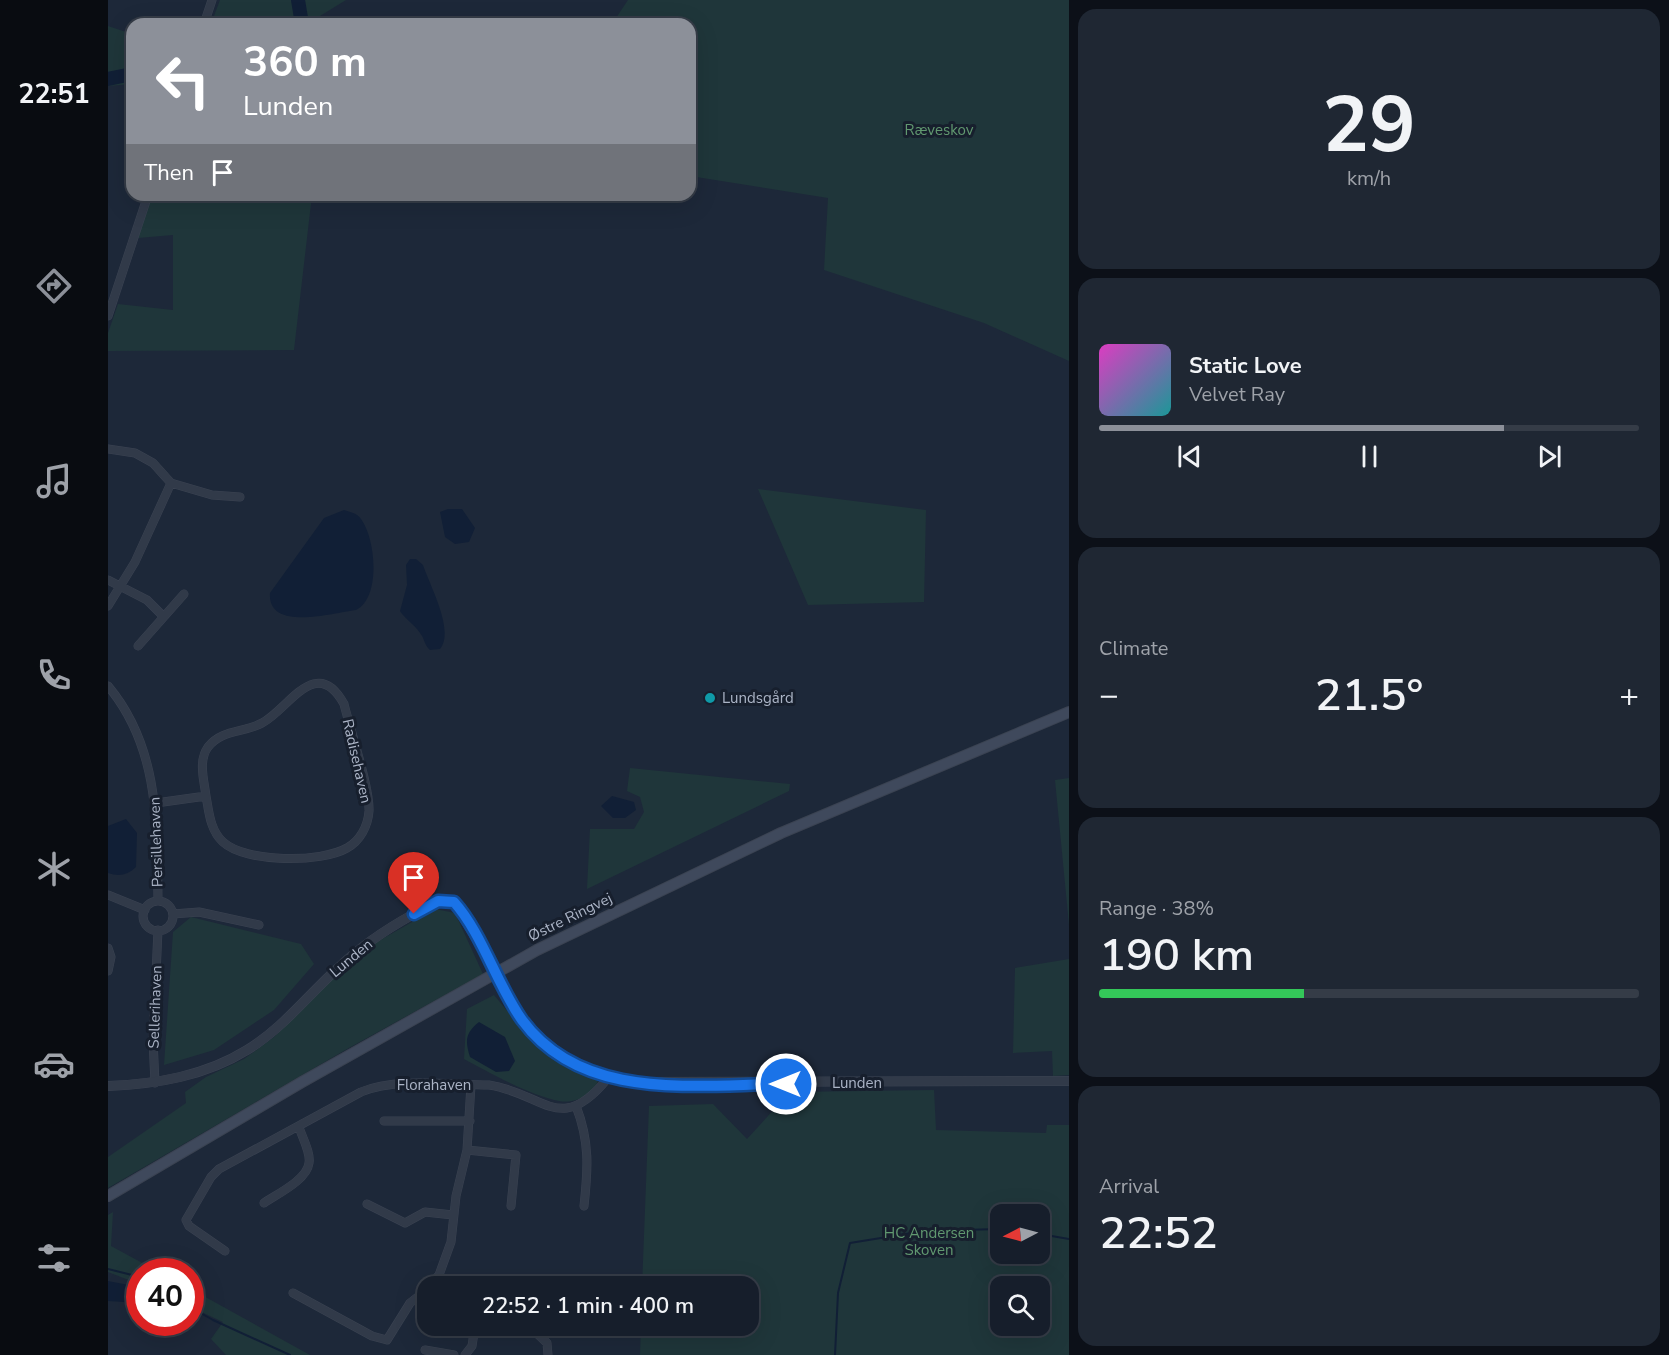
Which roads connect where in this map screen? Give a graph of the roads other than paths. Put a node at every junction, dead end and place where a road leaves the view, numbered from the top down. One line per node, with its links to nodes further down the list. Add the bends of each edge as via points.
1 (212, 0): 2 (street)
2 (206, 18)
3 (146, 201): 4 (street)
4 (108, 316)
5 (108, 449): 6 (street, via 135,453 153,464)
6 (171, 483): 7 (street, via 212,495); 9 (street)
7 (240, 497)
8 (108, 580): 9 (street)
9 (122, 585): 11 (street); 12 (street)
10 (184, 594): 12 (street)
11 (108, 606)
12 (163, 615): 13 (street)
13 (138, 646)
14 (108, 686): 17 (street, Persillehaven, via 130,719 141,745)
15 (1069, 712): 36 (main road, Østre Ringvej, via 782,833 537,950)
16 (206, 796): 16 (street, Radisehaven, via 212,826 222,842 236,851 293,857 331,854 352,845 364,830 369,802 344,704 336,691 325,685 308,685 260,725 216,739 204,755 202,766); 17 (street)
17 (156, 803): 19 (street, Persillehaven)
18 (108, 895): 20 (street)
19 (158, 901): 20 (street); 21 (street, via 169,906)
20 (145, 910): 23 (street, via 147,926)
21 (172, 914): 22 (street, via 199,912); 23 (street, via 169,926)
22 (260, 925)
23 (158, 930): 28 (street, Sellerihaven)
24 (108, 948): 25 (street)
25 (108, 971)
26 (608, 1078): 27 (street, Lunden, via 645,1084); 28 (street, Lunden, bridge, via 553,1050 523,1021 454,902 446,900 431,904 357,951 278,1027 248,1050 206,1070); 31 (street, via 591,1099)
27 (1069, 1082)
28 (155, 1083): 30 (street, Lunden)
29 (471, 1085): 31 (street, Florahaven, via 503,1087 545,1105); 33 (street); 34 (street, Florahaven, via 371,1087)
30 (108, 1086)
31 (576, 1106): 40 (street, via 589,1163)
32 (384, 1121): 33 (street)
33 (470, 1121): 35 (street)
34 (299, 1127): 37 (street, via 310,1162 307,1170); 42 (street, Florahaven, via 214,1173 187,1215 189,1226)
35 (467, 1150): 39 (street, via 516,1155); 41 (street)
36 (108, 1196)
37 (264, 1203)
38 (367, 1204): 41 (street, via 405,1223 425,1212)
39 (510, 1206)
40 (584, 1206)
41 (453, 1215): 43 (street, via 447,1257)
42 (225, 1251)
43 (438, 1276)
44 (293, 1293): 45 (street, via 372,1336 387,1340 410,1303)
45 (417, 1298)
46 (474, 1336): 50 (street)
47 (540, 1336): 51 (street, via 547,1343)
48 (425, 1350): 49 (street)
49 (454, 1355)
50 (465, 1355)
51 (548, 1355)

